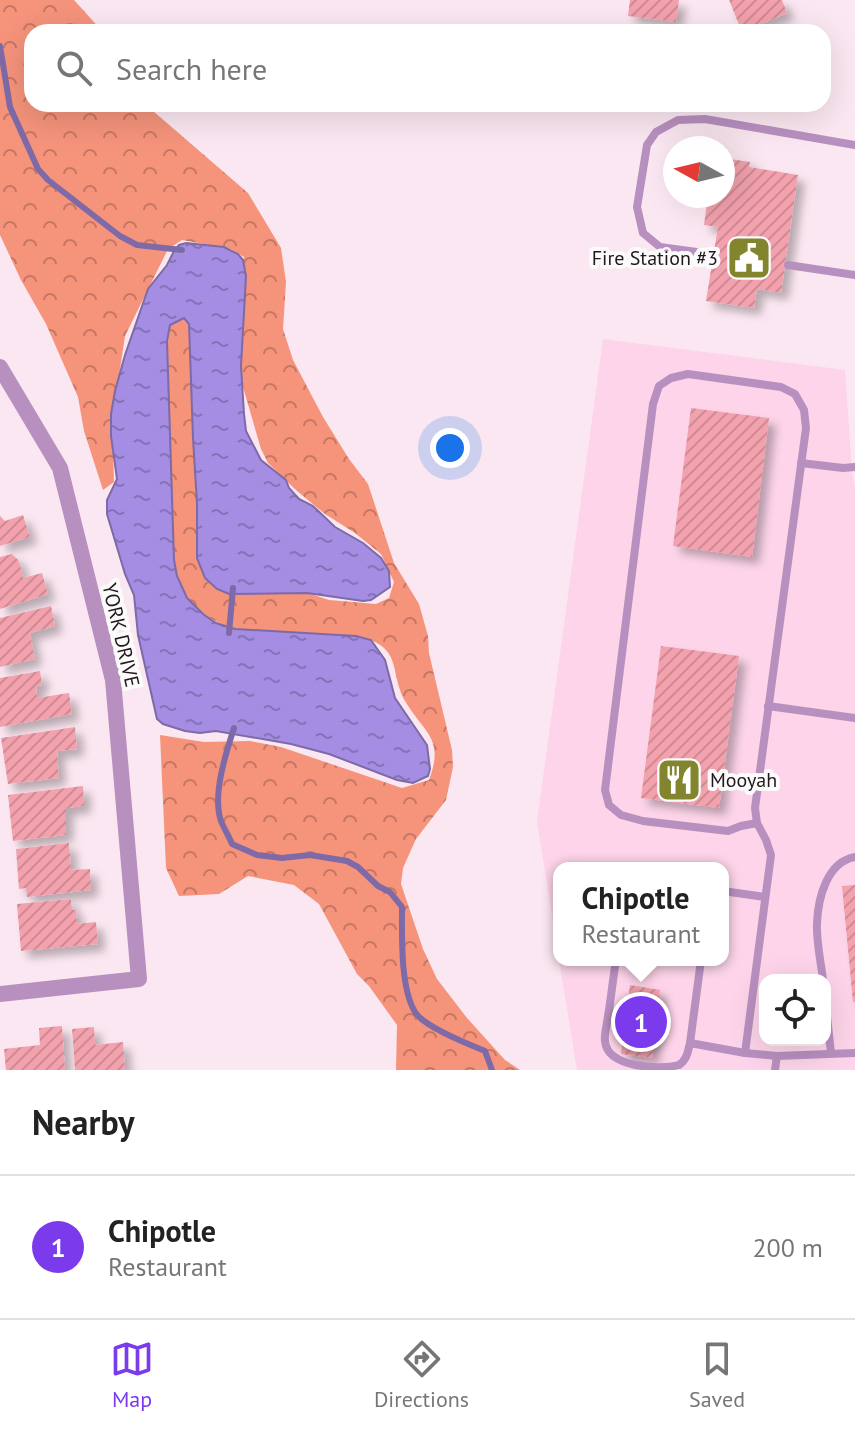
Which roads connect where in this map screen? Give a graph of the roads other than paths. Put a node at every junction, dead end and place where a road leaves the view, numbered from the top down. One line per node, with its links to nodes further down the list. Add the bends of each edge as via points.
1 (855, 145): 2 (lane, via 705,119 678,120 656,132 647,145 637,207 643,233 660,247)
2 (704, 253)
3 (788, 265): 4 (lane)
4 (855, 275)
5 (0, 367): 17 (street, YORK DRIVE, via 60,468 113,680 139,979)
6 (801, 463): 7 (lane); 8 (lane); 10 (lane, via 806,428 795,394 781,387 688,374 659,386 605,790 609,805 621,815 643,821 728,831)
7 (855, 467)
8 (768, 706): 9 (lane); 10 (lane)
9 (855, 718)
10 (757, 823): 13 (lane, via 771,855)
11 (855, 857): 16 (lane, via 834,867 822,891 816,925)
12 (729, 892): 13 (lane)
13 (765, 897): 20 (lane)
14 (615, 966): 24 (lane, via 605,1042 611,1056 619,1063)
15 (700, 966): 18 (lane)
16 (822, 974)
17 (0, 994)
18 (690, 1043): 20 (lane); 25 (lane, via 677,1067)
19 (828, 1046): 21 (lane)
20 (745, 1053): 23 (lane)
21 (828, 1053): 22 (lane); 23 (lane)
22 (855, 1053)
23 (777, 1056): 26 (lane)
24 (660, 1070)
25 (660, 1070)
26 (775, 1070)

